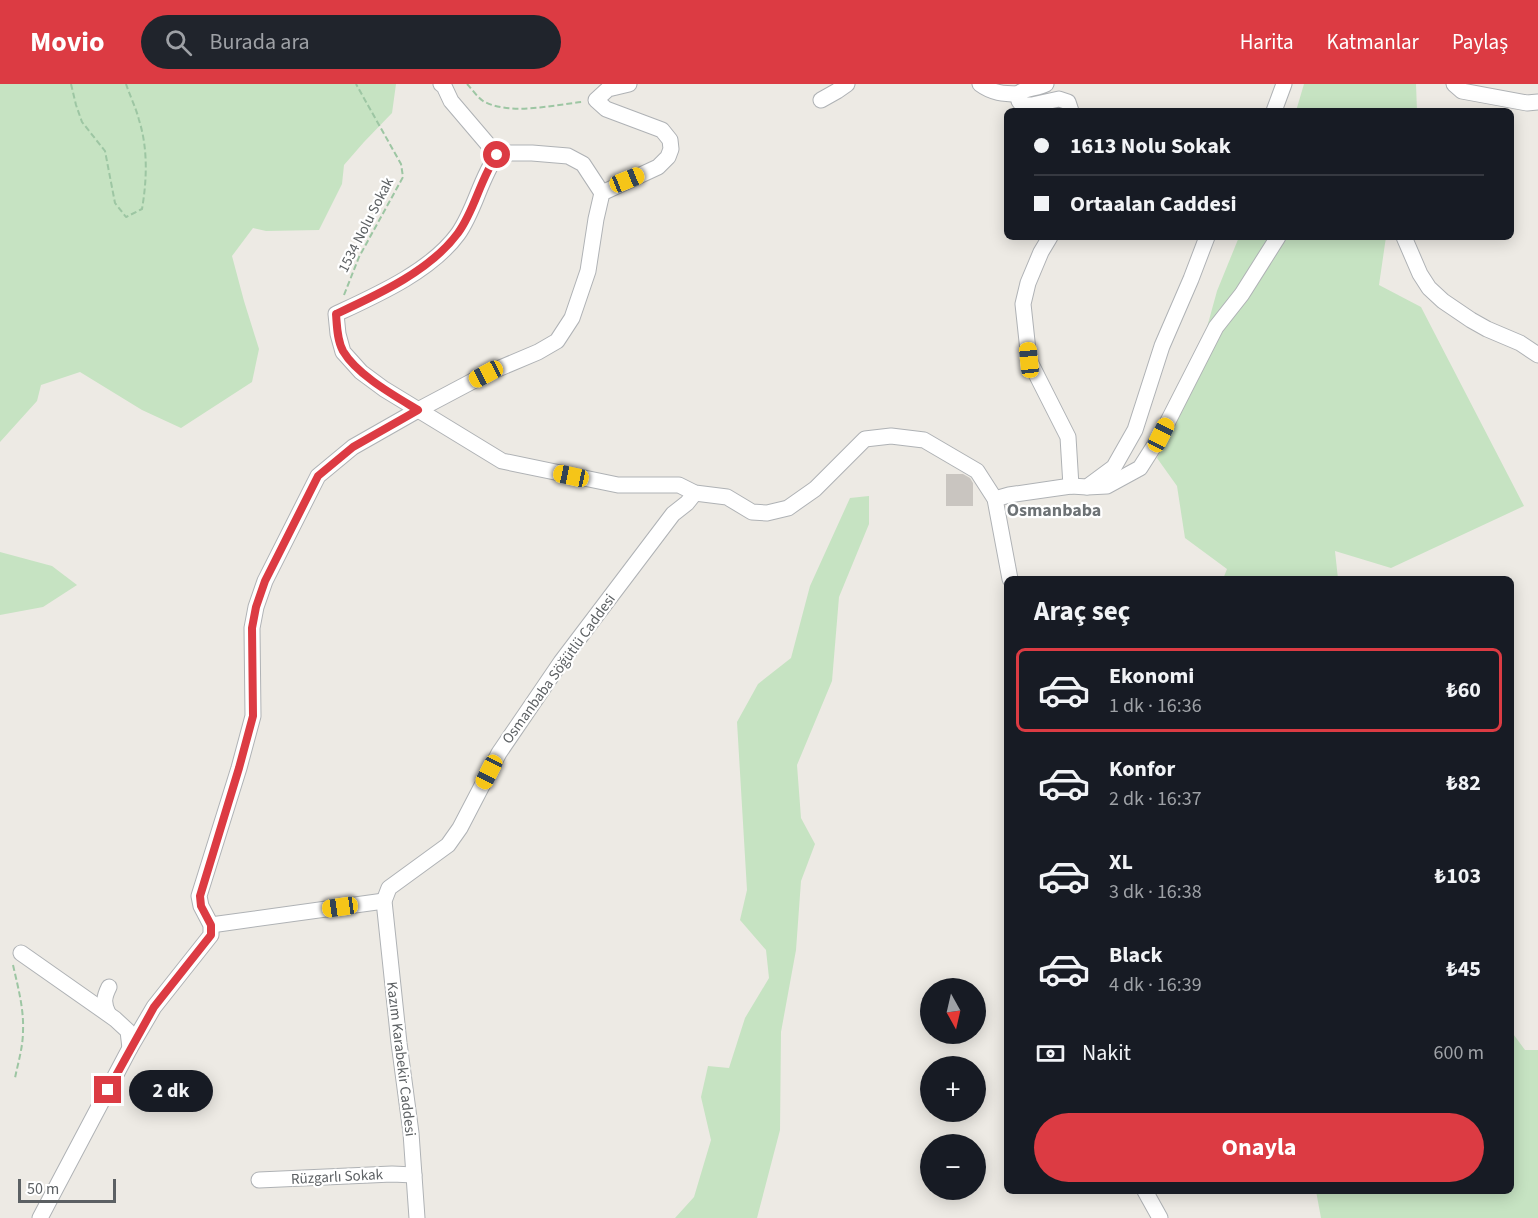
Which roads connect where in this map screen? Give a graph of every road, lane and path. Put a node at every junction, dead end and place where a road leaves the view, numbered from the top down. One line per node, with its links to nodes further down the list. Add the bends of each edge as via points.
1 (71, 84): 2 (path, via 82,122 105,151 115,203 126,217 142,209 146,173 144,138)
2 (126, 84)
3 (356, 84): 24 (path, 1534 Nolu Sokak, via 401,164 403,177 359,257)
4 (441, 84): 18 (street)
5 (467, 84): 13 (path, via 481,100 500,108)
6 (629, 84): 13 (street, via 608,89)
7 (847, 84): 14 (street)
8 (980, 84): 12 (street, via 1001,94)
9 (1046, 84): 12 (street)
10 (1284, 84): 17 (street)
11 (1454, 84): 15 (street, via 1462,91)
12 (1018, 94): 16 (street, via 1022,105 1059,99 1068,102)
13 (596, 100): 19 (street, via 606,109 662,130 671,149 658,167)
14 (821, 100)
15 (1538, 102)
16 (1070, 108)
17 (1275, 108)
18 (497, 155): 19 (street, via 568,156 583,164); 24 (street, via 458,234 445,248 413,274)
19 (602, 193): 26 (street, via 588,271 572,318 557,341)
20 (1048, 240): 27 (street, via 1028,283 1023,304 1029,360 1068,437)
21 (1206, 240): 28 (street, via 1162,346 1135,430 1114,467)
22 (1276, 240): 28 (street, via 1216,327 1140,468 1107,486)
23 (1405, 240): 25 (street, via 1420,274 1443,301)
24 (336, 314): 26 (street, via 343,352 384,390)
25 (1538, 355)
26 (418, 410): 29 (street, via 502,461 618,485 679,485); 33 (street, via 353,447 318,476 265,581 252,628 253,716 200,896)
27 (1071, 486): 28 (street); 30 (street)
28 (1087, 487)
29 (695, 493): 30 (street, via 726,497 752,512 788,508 815,489 865,439 891,436 924,440 959,460 977,471); 32 (street, Osmanbaba Söğütlü Caddesi, via 674,514 561,662 499,753 448,845 389,888)
30 (995, 499): 31 (street)
31 (1009, 576)
32 (384, 901): 33 (street); 39 (street, Kazım Karabekir Caddesi)
33 (211, 925): 37 (street, via 211,935 154,1007)
34 (21, 953): 36 (street); 38 (path, via 12,956 24,1023)
35 (109, 987): 36 (street, via 104,1005)
36 (108, 1013): 37 (street, via 128,1031)
37 (130, 1048): 42 (street)
38 (15, 1078)
39 (414, 1175): 40 (street, Rüzgarlı Sokak); 43 (street, Kazım Karabekir Caddesi)
40 (260, 1180)
41 (1146, 1194): 44 (street)
42 (40, 1218)
43 (417, 1218)
44 (1160, 1218)

